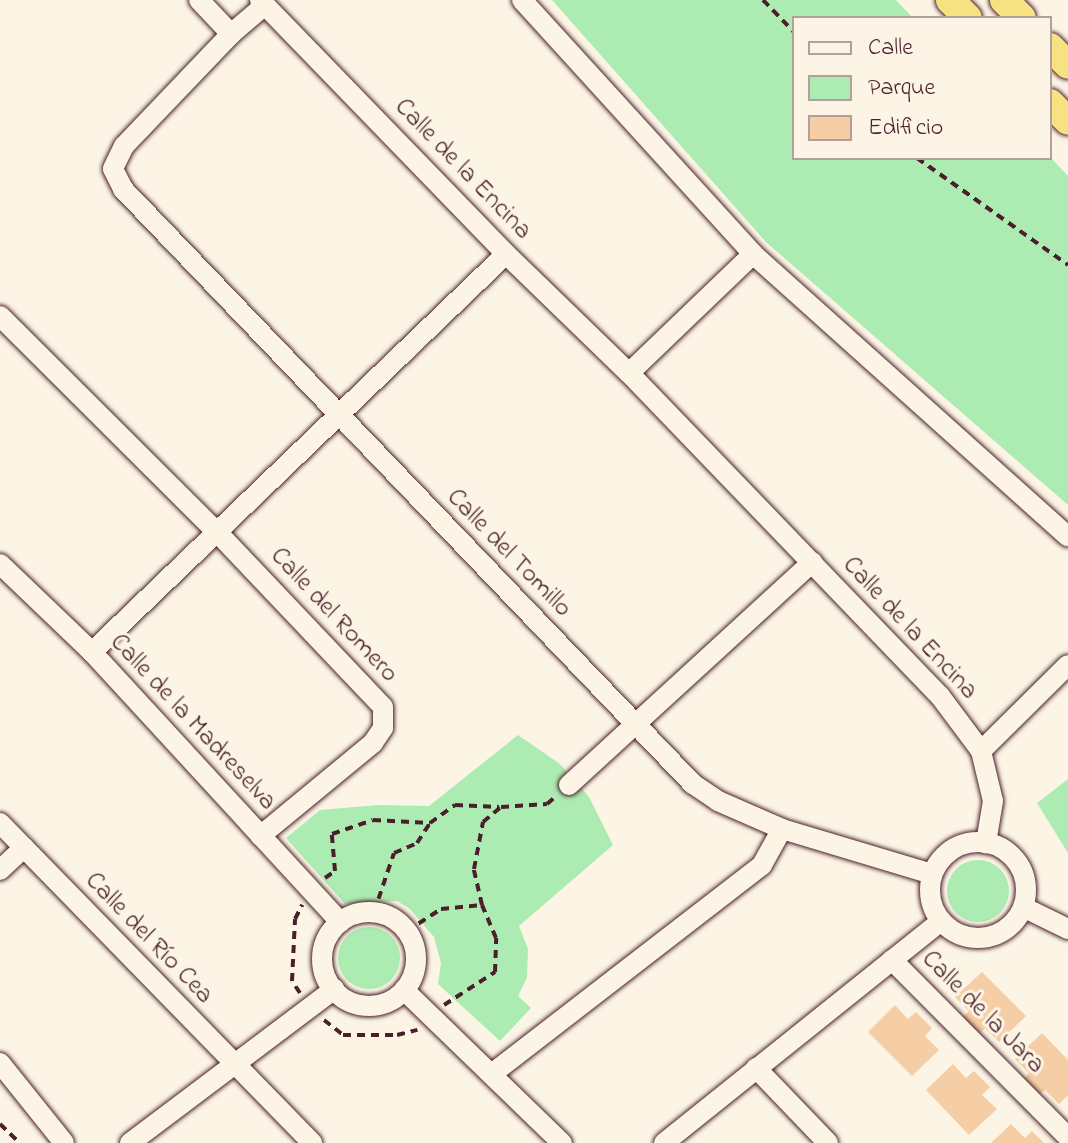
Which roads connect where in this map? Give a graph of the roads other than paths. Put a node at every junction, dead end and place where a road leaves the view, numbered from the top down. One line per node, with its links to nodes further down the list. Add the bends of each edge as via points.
1 (522, 0): 14 (street)
2 (950, 0): 6 (highway)
3 (1004, 0): 7 (highway)
4 (205, 2): 8 (street)
5 (262, 2): 8 (street); 13 (street, Calle de la Encina)
6 (966, 16)
7 (1020, 16)
8 (231, 34): 17 (street, Calle del Tomillo, via 124,146 113,169 123,189)
9 (1052, 49): 10 (highway)
10 (1068, 65)
11 (1052, 105): 12 (highway)
12 (1068, 121)
13 (506, 254): 16 (street, Calle de la Encina); 17 (street)
14 (753, 254): 16 (street); 19 (street)
15 (0, 316): 18 (street, Calle del Romero)
16 (629, 373): 20 (street, Calle de la Encina)
17 (341, 417): 18 (street); 24 (street, Calle del Tomillo)
18 (217, 532): 22 (street); 29 (street, Calle del Romero, via 383,707 383,728 373,743)
19 (1068, 537)
20 (812, 562): 24 (street); 25 (street, Calle de la Encina, via 940,696)
21 (0, 564): 22 (street, Calle de la Madreselva)
22 (92, 652): 29 (street, Calle de la Madreselva)
23 (1068, 665): 25 (street)
24 (637, 725): 26 (street); 28 (street, Calle del Tomillo, via 693,784)
25 (981, 751): 30 (street, Calle de la Encina, via 993,801)
26 (569, 785)
27 (0, 823): 31 (street, Calle del Río Cea)
28 (782, 829): 33 (street, Calle del Tomillo); 44 (street, via 762,865)
29 (260, 836): 36 (street, Calle de la Madreselva)
30 (986, 843): 33 (street, via 948,853); 34 (street, via 1020,867 1025,880)
31 (24, 848): 32 (street); 42 (street, Calle del Río Cea)
32 (0, 870)
33 (932, 874): 35 (street, via 929,891)
34 (1023, 907): 35 (street, via 1005,930 993,936 964,937); 37 (street)
35 (941, 921): 38 (street, Calle de la Jara)
36 (340, 922): 39 (street, via 329,933 322,962); 40 (street, via 374,912 407,931 416,962)
37 (1068, 929)
38 (892, 960): 43 (street, Calle de la Jara); 45 (street, Calle de la Jara)
39 (334, 989): 40 (street, via 361,1005 391,1000); 42 (street)
40 (404, 990): 44 (street)
41 (0, 1063): 46 (street)
42 (235, 1065): 47 (street); 48 (street, Calle del Río Cea)
43 (756, 1068): 50 (street, Calle de la Jara); 51 (street)
44 (493, 1073): 49 (street)
45 (1068, 1137)
46 (64, 1143)
47 (130, 1143)
48 (312, 1143)
49 (562, 1143)
50 (664, 1143)
51 (828, 1143)

